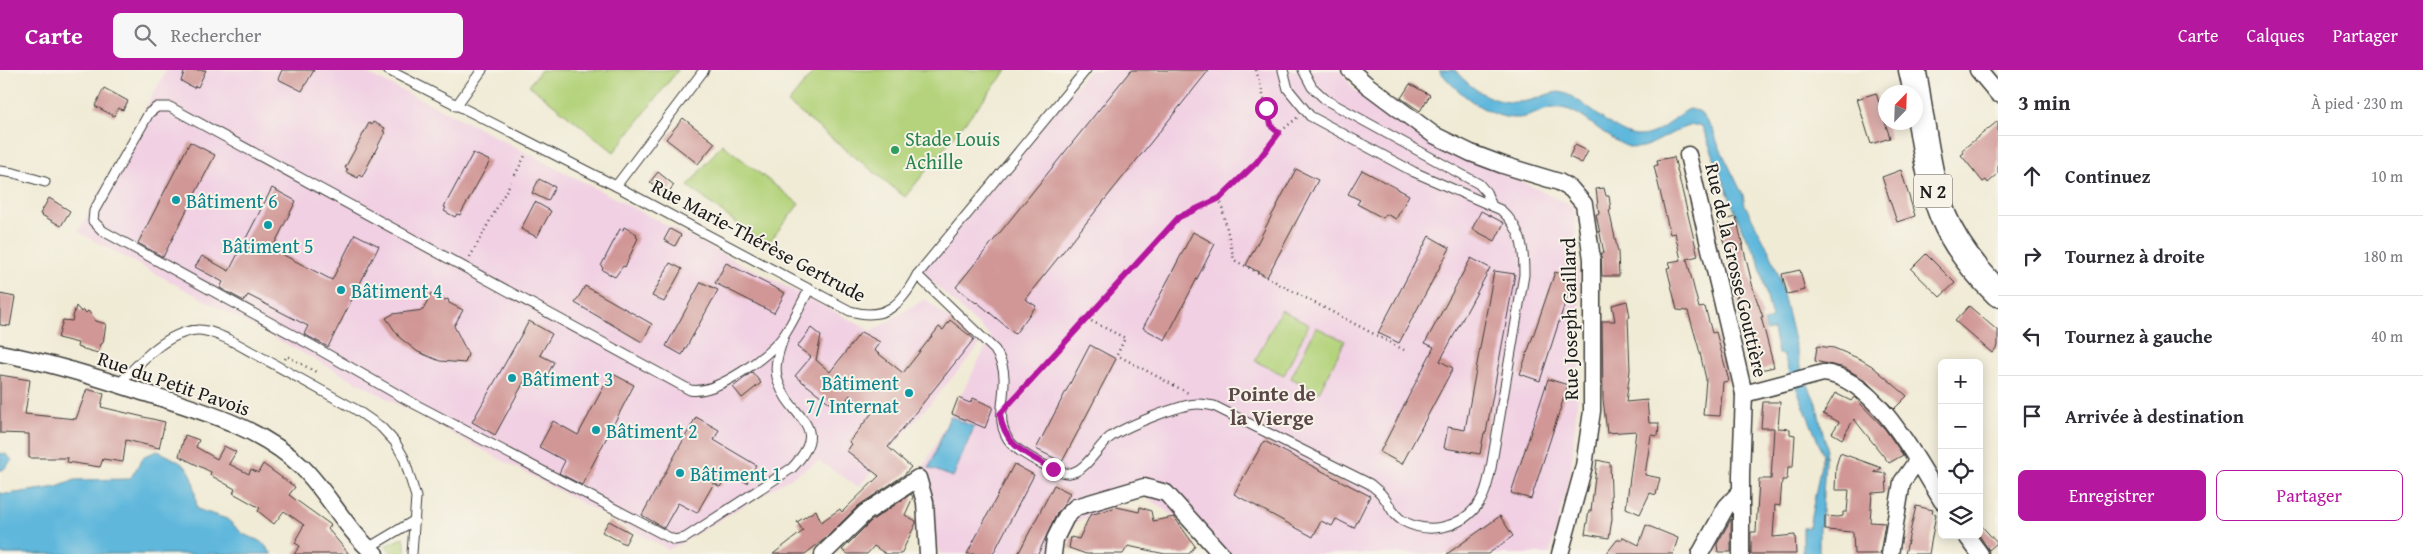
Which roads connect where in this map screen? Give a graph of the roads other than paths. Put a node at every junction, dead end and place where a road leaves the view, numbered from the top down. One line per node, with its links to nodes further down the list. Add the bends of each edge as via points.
1 (388, 70): 11 (lane, Rue Marie-Thérèse Gertrude)
2 (482, 70): 11 (lane)
3 (704, 70): 15 (lane)
4 (1086, 70): 17 (lane, Rue Marie-Thérèse Gertrude)
5 (1283, 70): 16 (lane, via 1288,89 1305,111 1329,128 1414,172)
6 (1303, 70): 16 (lane, via 1312,87 1326,100 1480,184)
7 (1350, 70): 35 (street, Rue Joseph Gaillard, via 1434,134 1503,165 1559,182 1571,189 1584,204 1592,259 1592,411 1584,466)
8 (1978, 70): 10 (street)
9 (1915, 71): 19 (main road, N 2, via 1935,200 1963,253)
10 (1998, 94)
11 (456, 106): 15 (lane, Rue Marie-Thérèse Gertrude)
12 (1688, 155): 23 (street, Rue de la Grosse Gouttière)
13 (0, 171): 14 (lane)
14 (45, 182)
15 (616, 186): 18 (lane, Rue Marie-Thérèse Gertrude)
16 (1492, 206): 17 (lane, via 1510,218 1519,232 1524,247 1524,275 1486,489 1476,508 1450,527 1426,528 1402,521 1382,494 1370,484 1214,406 1197,404 1133,425 1110,438 1079,470 1068,474 1053,469 1012,444 1002,426 1004,377 1001,360 995,350)
17 (917, 275): 18 (lane, Rue Marie-Thérèse Gertrude, via 909,289 885,313 866,316 850,312)
18 (810, 290): 20 (lane)
19 (1998, 293)
20 (784, 336): 20 (lane, via 776,359 778,380 784,396 809,427 811,441 792,468 685,538 674,540 409,401 103,231 93,221 94,211 149,113 157,106 170,107 690,390 699,392 717,386 756,362)
21 (0, 353): 22 (street, Rue du Petit Pavois)
22 (119, 384): 27 (lane, via 142,360 184,333 197,330 230,340 355,409 381,427 404,458 416,497); 29 (street, Rue du Petit Pavois, via 219,417 282,451 302,468)
23 (1744, 394): 24 (street, via 1806,376 1834,374 1864,391 1877,403); 25 (street, Rue de la Grosse Gouttière)
24 (1917, 461): 26 (street); 38 (street, via 1902,482)
25 (1740, 492): 36 (street, via 1726,507); 37 (street, Rue de la Grosse Gouttière)
26 (1938, 495)
27 (415, 520): 29 (lane); 30 (lane)
28 (1969, 539): 39 (street)
29 (372, 551)
30 (412, 554)
31 (823, 554): 32 (street, via 865,513 918,478 926,502)
32 (928, 554)
33 (1053, 554): 34 (street, via 1055,539 1066,517 1076,507 1144,487 1170,496)
34 (1221, 554)
35 (1560, 554)
36 (1700, 554)
37 (1741, 554)
38 (1890, 554)
39 (1980, 554)

